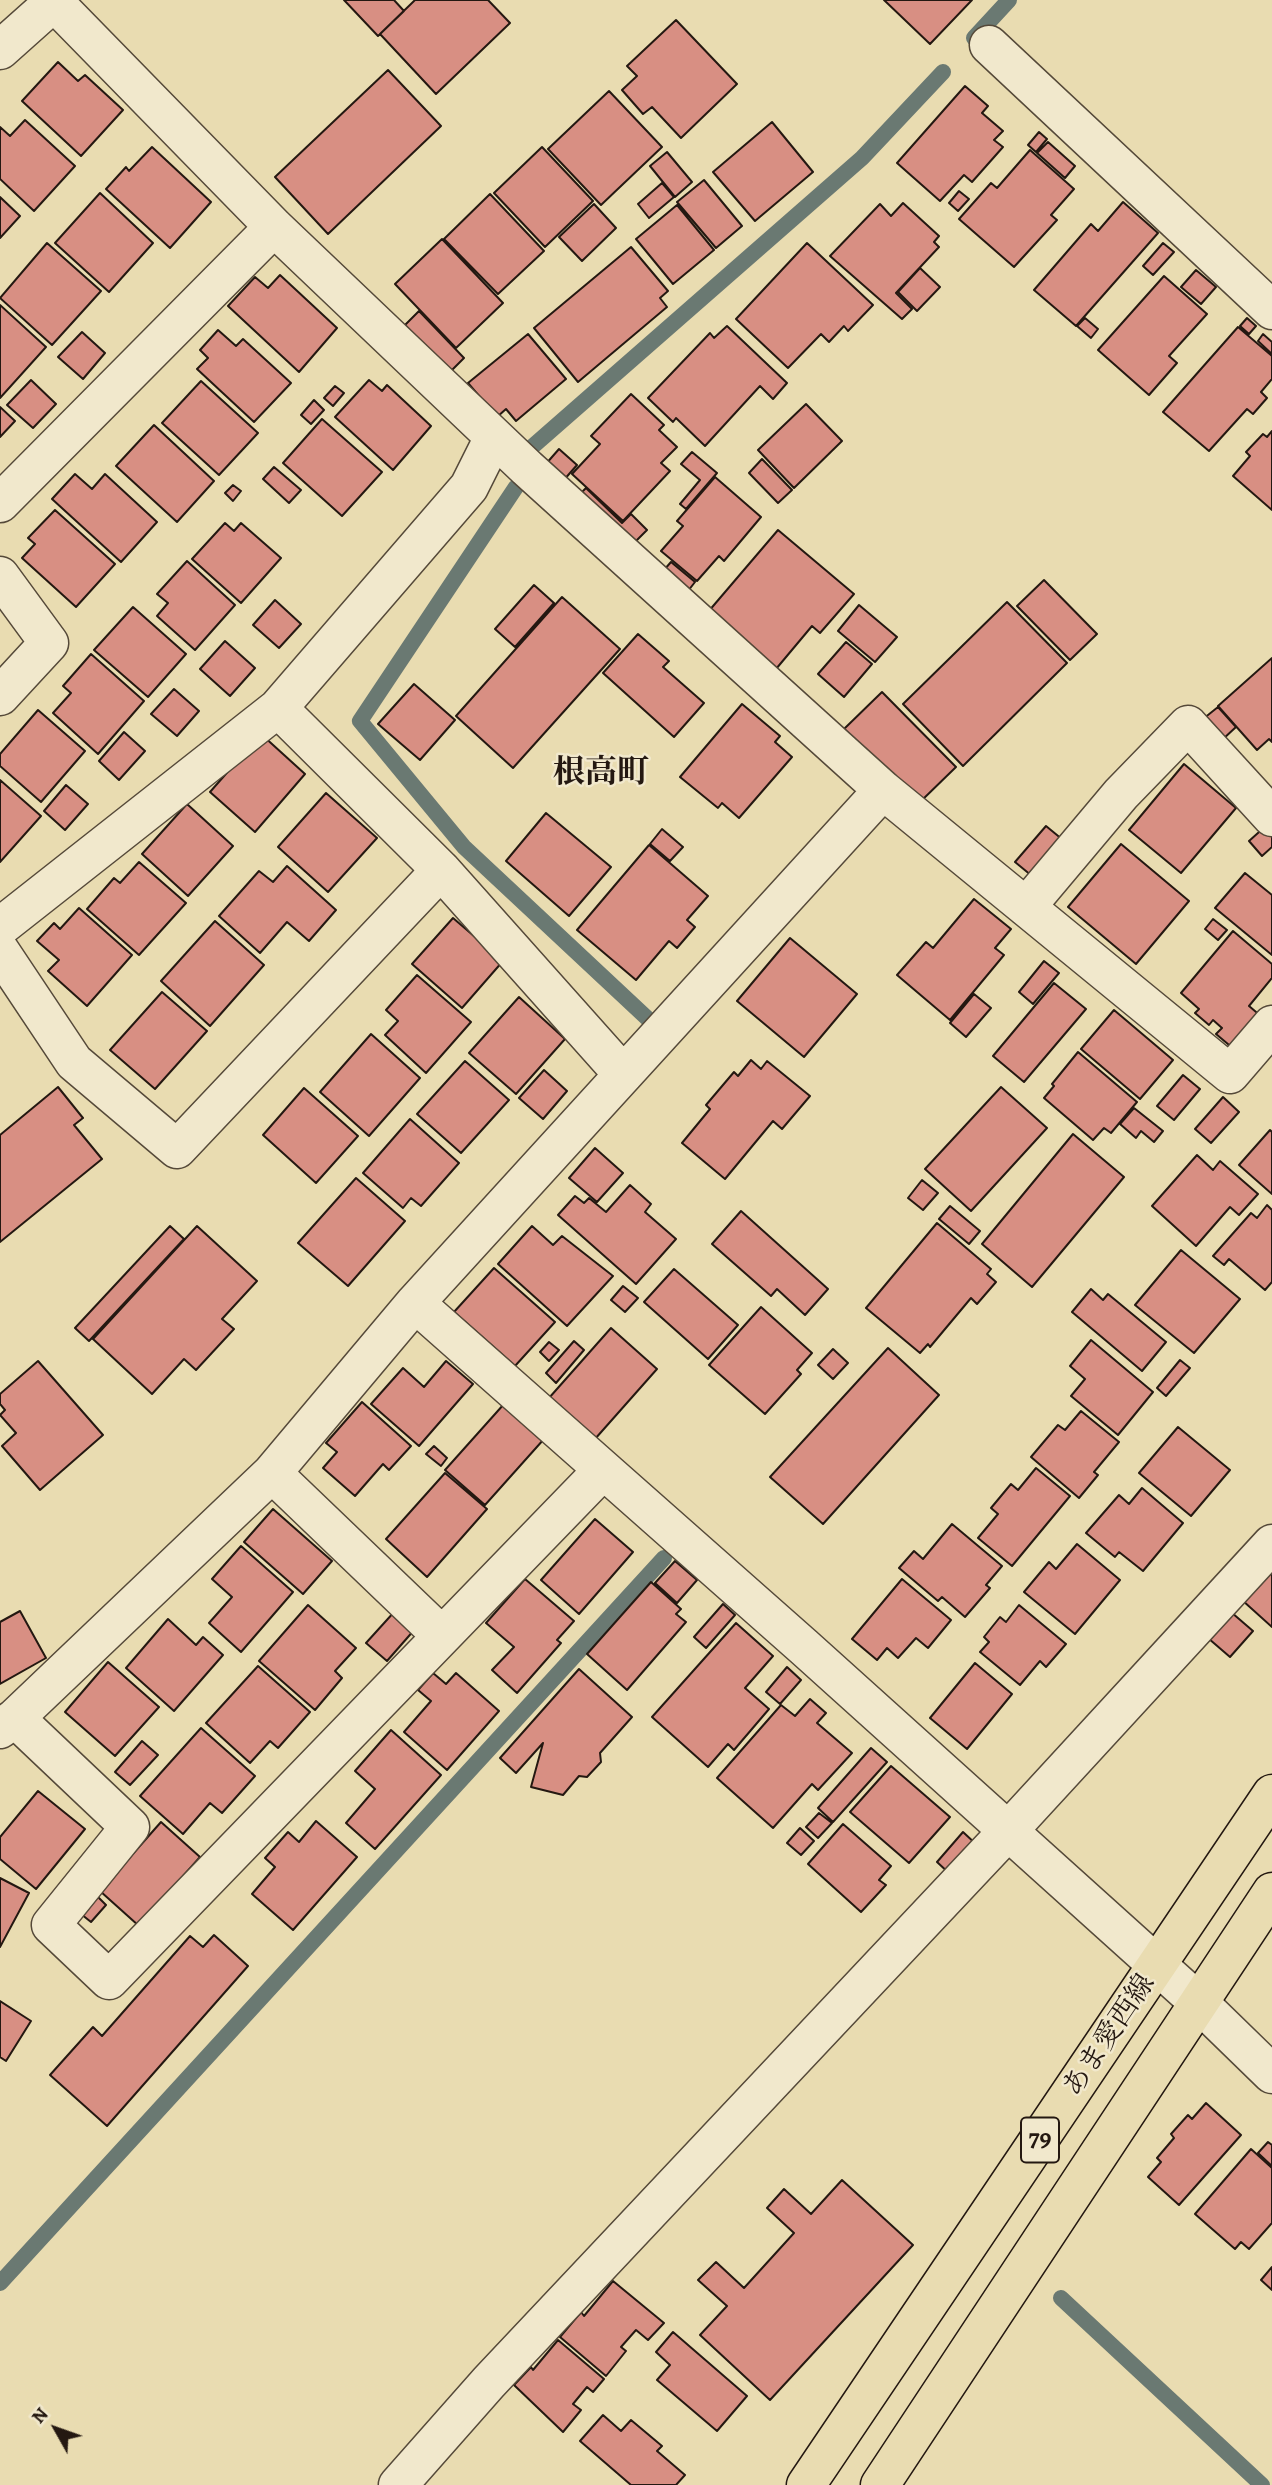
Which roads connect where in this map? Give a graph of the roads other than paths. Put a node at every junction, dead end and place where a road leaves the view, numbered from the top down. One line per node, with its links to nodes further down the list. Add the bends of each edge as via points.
1 (54, 1): 3 (street); 4 (street)
2 (989, 46): 5 (street)
3 (0, 50)
4 (274, 227): 6 (street); 7 (street)
5 (1272, 310)
6 (494, 437): 10 (street, via 469,487); 11 (street)
7 (0, 503)
8 (0, 576): 9 (street, via 49,642)
9 (0, 696)
10 (278, 708): 13 (street); 15 (street)
11 (883, 790): 14 (street); 18 (street)
12 (1272, 817): 14 (street, via 1188,725 1121,793)
13 (441, 870): 16 (street, via 177,1149 74,1062); 18 (street)
14 (1027, 907): 17 (street, via 1230,1074)
15 (0, 927)
16 (0, 951)
17 (1272, 1025)
18 (622, 1073): 19 (street)
19 (415, 1303): 20 (street); 21 (street)
20 (603, 1469): 23 (street); 26 (street)
21 (272, 1473): 23 (street); 24 (street)
22 (1272, 1544): 26 (street)
23 (442, 1636): 24 (street, via 109,1980 51,1925 130,1827)
24 (8, 1724)
25 (1272, 1794): 28 (main road, あま愛西線 / 79)
26 (1008, 1830): 28 (street); 31 (street)
27 (1272, 1892): 29 (main road, あま愛西線 / 79)
28 (1158, 1966): 29 (street); 32 (main road, あま愛西線 / 79)
29 (1197, 2001): 30 (street); 33 (main road, あま愛西線 / 79)
30 (1272, 2074)
31 (398, 2485)
32 (806, 2485)
33 (880, 2485)

